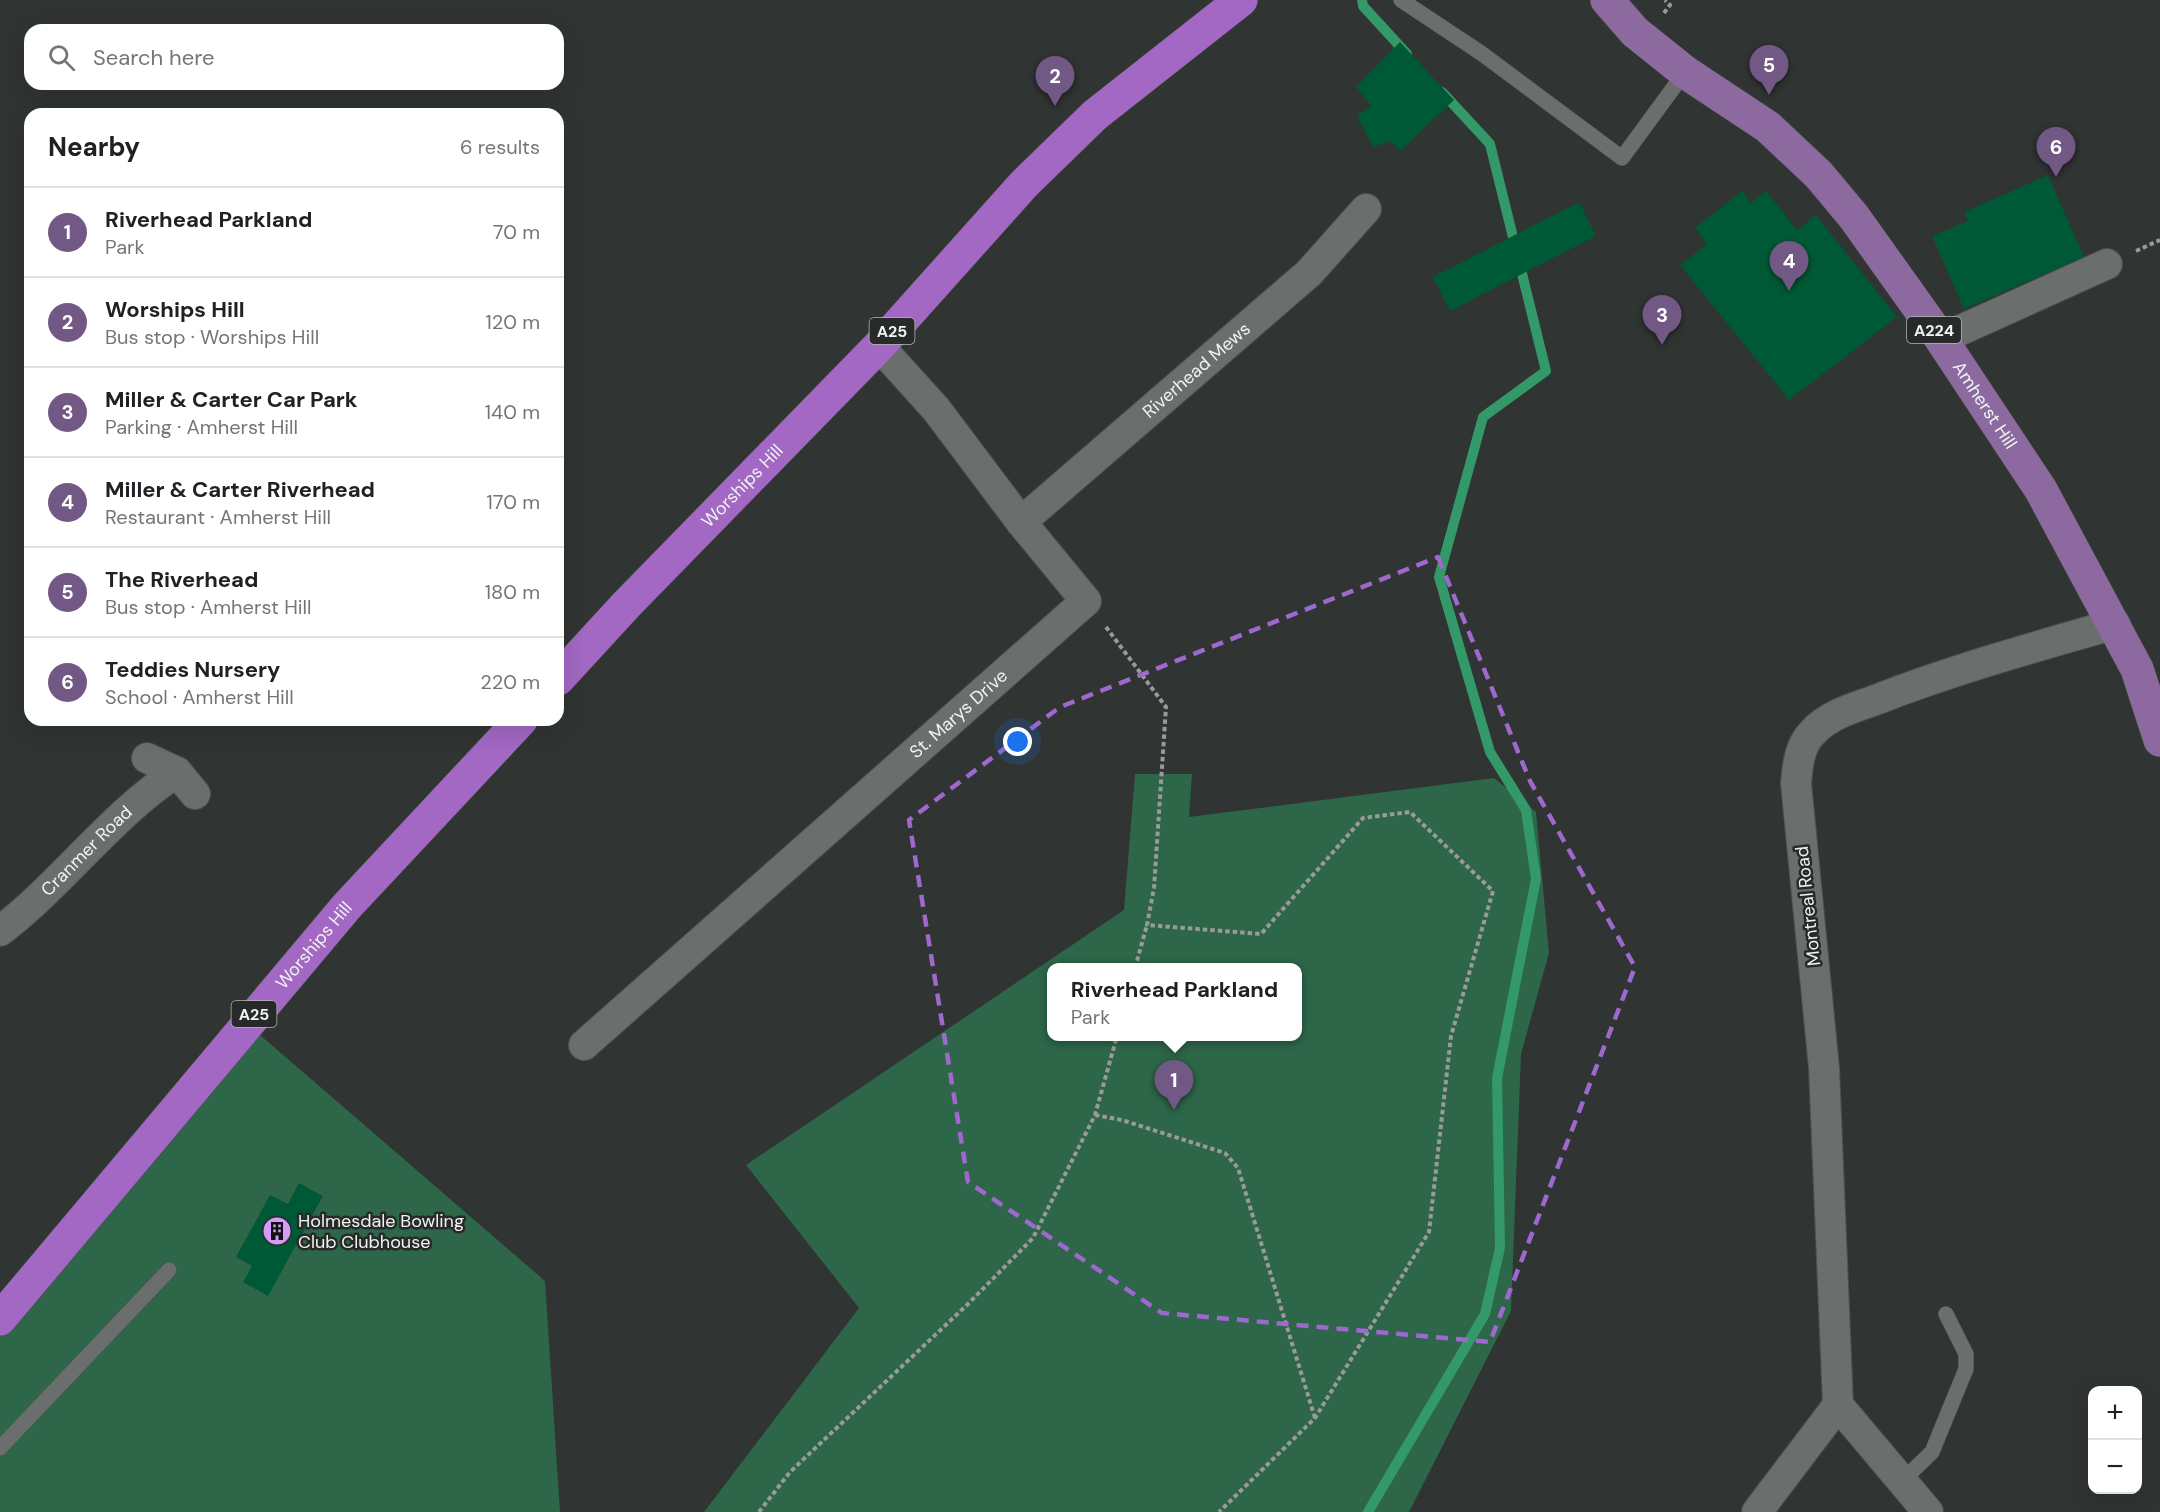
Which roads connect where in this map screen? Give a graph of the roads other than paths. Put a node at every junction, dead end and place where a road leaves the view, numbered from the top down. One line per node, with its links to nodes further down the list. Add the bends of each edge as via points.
1 (1241, 0): 8 (highway, Worships Hill / A25, via 1095,115 1024,184)
2 (1401, 0): 4 (lane, via 1481,53 1622,158)
3 (1607, 0): 4 (main road, Amherst Hill / A224, via 1635,32)
4 (1685, 72): 7 (main road, Amherst Hill / A224, via 1768,127 1819,175 1854,217)
5 (1366, 209): 9 (street, Riverhead Mews, via 1309,273)
6 (2107, 264): 7 (street)
7 (1941, 339): 10 (main road, Amherst Hill / A224, via 2041,490)
8 (879, 346): 9 (street, via 936,409); 11 (highway, Worships Hill / A25)
9 (1021, 522): 16 (street, St. Marys Drive, via 1086,601)
10 (2115, 624): 13 (main road, Amherst Hill / A224, via 2137,669); 20 (street, Montreal Road, via 1940,675 1836,715 1814,730 1803,745 1796,783 1824,1068)
11 (564, 673)
12 (515, 726): 19 (highway, Worships Hill / A25, via 347,906)
13 (2160, 740)
14 (147, 758): 15 (street, Cranmer Road, via 186,783 148,791 30,908)
15 (0, 931)
16 (584, 1045)
17 (169, 1270): 21 (lane)
18 (1946, 1314): 22 (lane, via 1966,1354 1966,1369 1932,1452)
19 (0, 1319)
20 (1838, 1406): 22 (street); 23 (street)
21 (0, 1448)
22 (1901, 1482): 24 (street)
23 (1757, 1512)
24 (1928, 1512)

